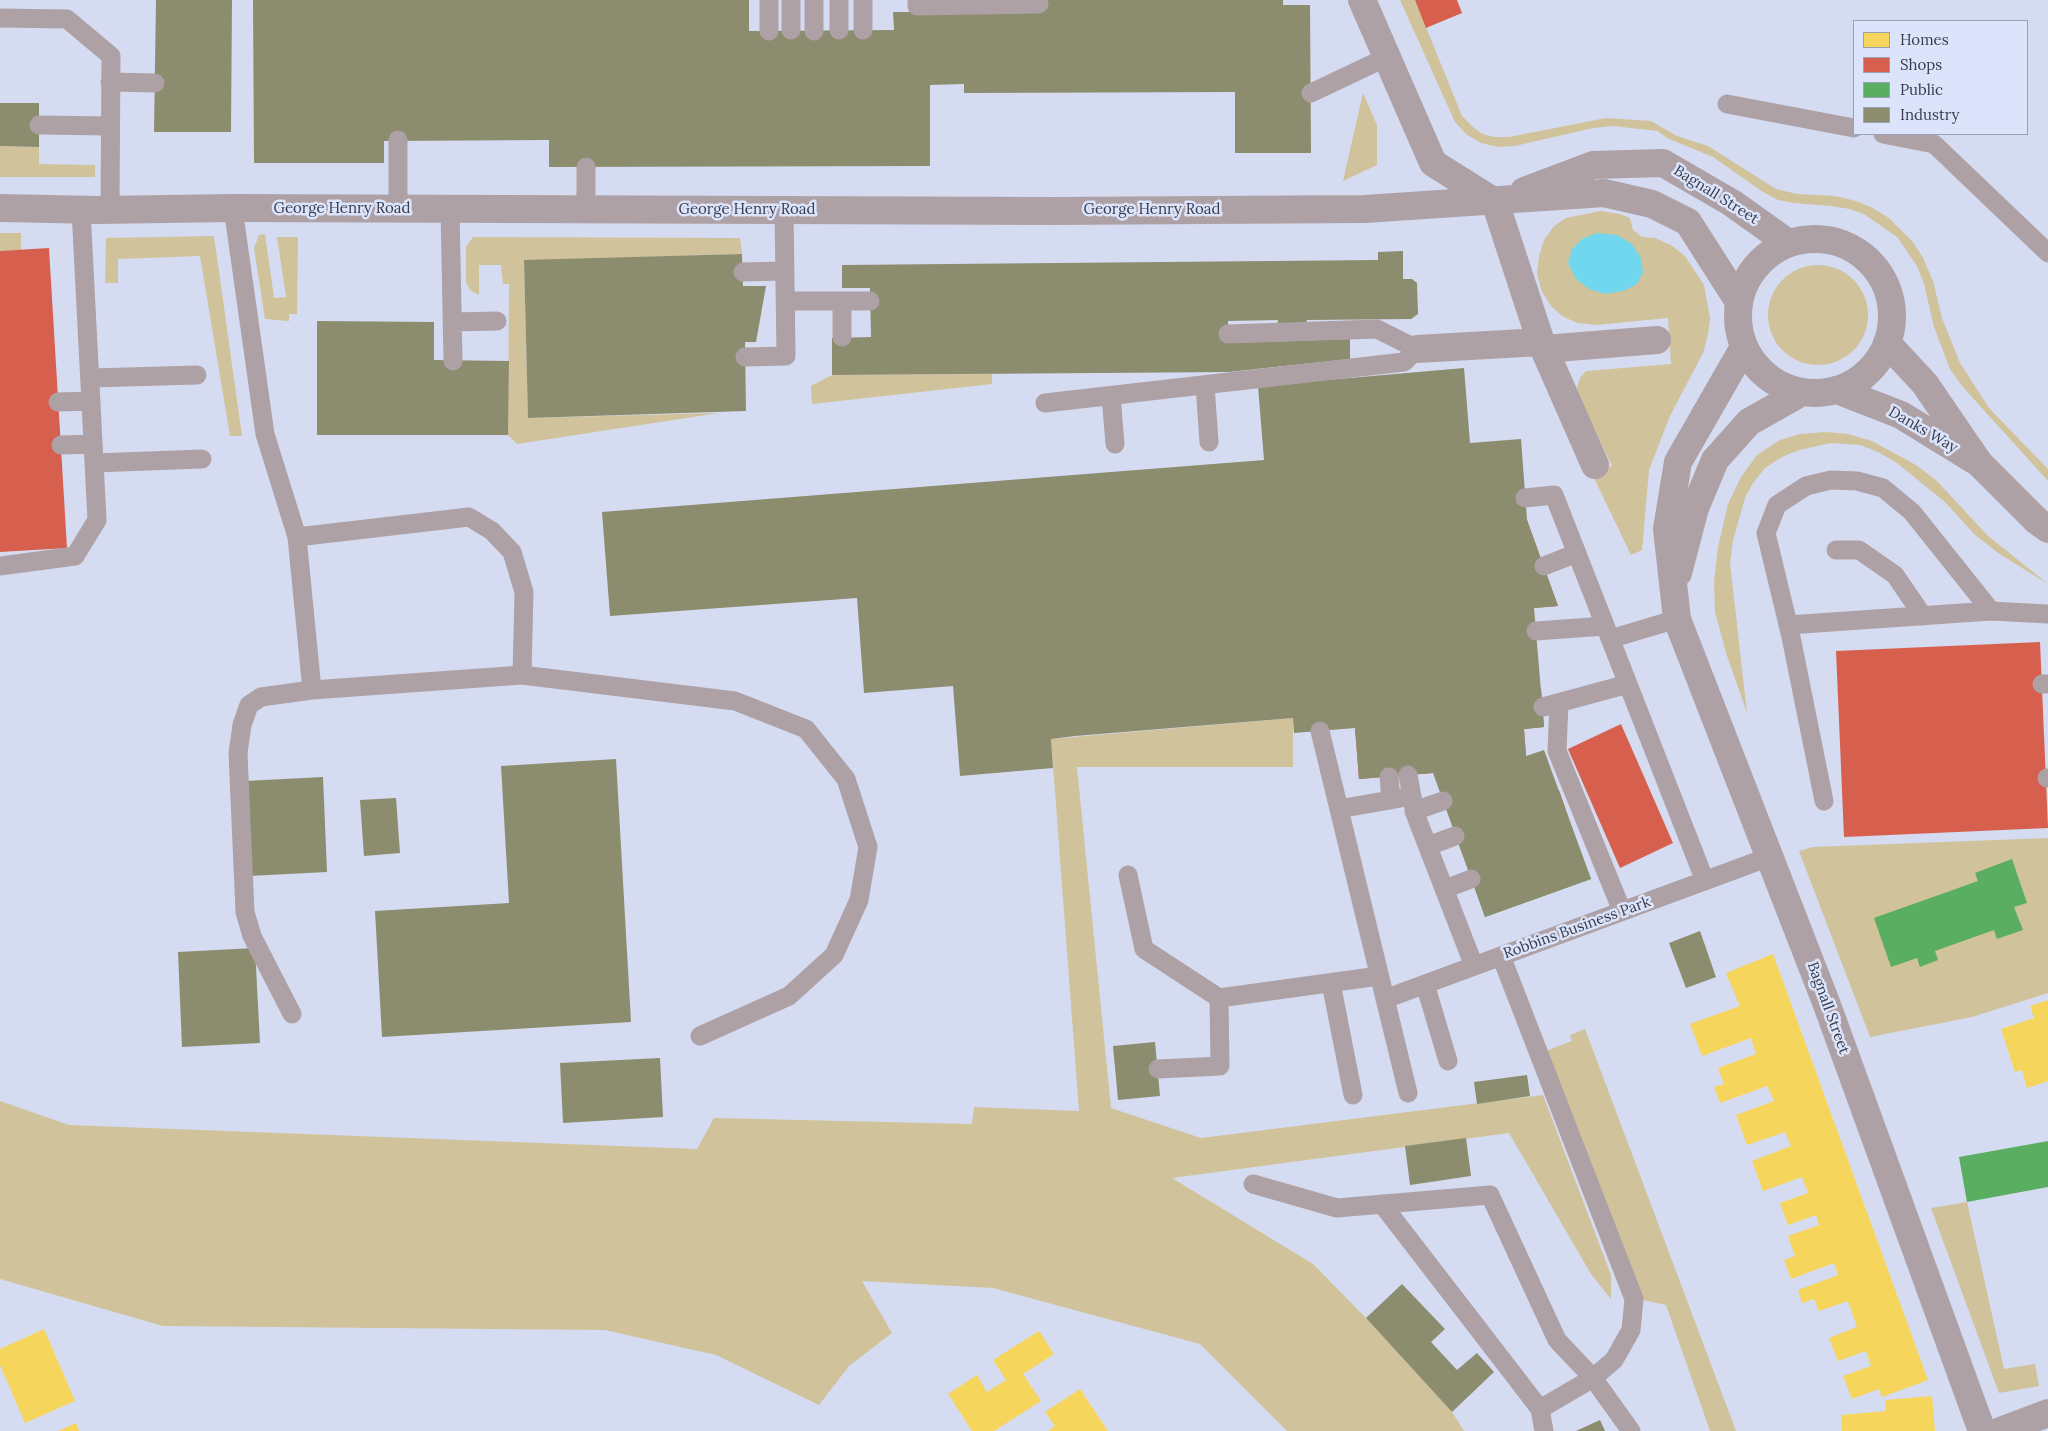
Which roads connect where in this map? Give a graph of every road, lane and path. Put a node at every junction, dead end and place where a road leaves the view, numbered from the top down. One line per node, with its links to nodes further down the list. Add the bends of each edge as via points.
1 (769, 0): 14 (lane)
2 (791, 0): 10 (lane)
3 (814, 0): 11 (lane)
4 (839, 0): 12 (lane)
5 (863, 0): 13 (lane)
6 (917, 0): 8 (lane, via 917,6)
7 (1362, 0): 15 (street)
8 (1039, 4)
9 (0, 18): 16 (lane, via 67,19 111,56)
10 (791, 30)
11 (814, 30)
12 (839, 30)
13 (863, 30)
14 (769, 31)
15 (1387, 57): 18 (lane); 26 (street, via 1434,163)
16 (110, 82): 17 (lane); 21 (lane)
17 (155, 83)
18 (1311, 93)
19 (1727, 104): 22 (lane)
20 (39, 125): 21 (lane)
21 (110, 126): 32 (lane)
22 (1853, 128)
23 (1887, 135): 36 (lane, via 1934,144)
24 (398, 140): 29 (lane)
25 (586, 167): 33 (lane)
26 (1495, 202): 34 (street, George Henry Road, via 1365,209); 35 (street, Bagnall Street, via 1593,165 1664,163 1732,203); 42 (street, via 1604,193 1652,204 1688,222); 49 (street)
27 (0, 208): 31 (street, George Henry Road)
28 (233, 208): 29 (street, George Henry Road); 32 (street, George Henry Road); 73 (lane, via 265,434)
29 (398, 209): 30 (street, George Henry Road)
30 (450, 209): 33 (street, George Henry Road); 44 (lane)
31 (81, 210): 32 (street, George Henry Road); 55 (lane)
32 (110, 210)
33 (586, 210): 34 (street, George Henry Road)
34 (784, 210): 37 (lane)
35 (1788, 243): 42 (street, Bagnall Street, via 1765,256 1752,270); 48 (street, Bagnall Street, via 1822,238 1851,247 1867,258 1885,282 1891,299 1892,319)
36 (2048, 253)
37 (785, 271): 38 (lane); 39 (lane)
38 (743, 272)
39 (785, 301): 40 (lane); 51 (lane, via 786,356)
40 (842, 301): 41 (lane); 46 (lane)
41 (870, 301)
42 (1739, 302): 50 (street, Bagnall Street, via 1738,325)
43 (497, 321): 44 (lane)
44 (452, 322): 52 (lane)
45 (1228, 334): 53 (lane, via 1377,329)
46 (842, 337)
47 (1658, 340): 49 (street)
48 (1887, 343): 57 (street, Bagnall Street, via 1866,374); 69 (street, Danks Way, via 1925,384)
49 (1542, 345): 53 (street); 70 (street)
50 (1744, 347): 58 (street, Bagnall Street, via 1766,376 1784,387); 78 (street, Bagnall Street, via 1678,462 1667,529)
51 (745, 357)
52 (453, 360)
53 (1408, 361): 56 (lane)
54 (197, 375): 55 (lane)
55 (90, 378): 60 (lane)
56 (1205, 385): 59 (lane); 63 (lane)
57 (1837, 390): 58 (street, Bagnall Street); 69 (street, Danks Way, via 1901,415)
58 (1802, 392): 78 (street, Bagnall Street, via 1750,422 1715,460 1695,508)
59 (1112, 396): 62 (lane); 65 (lane)
60 (91, 401): 61 (lane); 64 (lane)
61 (58, 402)
62 (1045, 403)
63 (1208, 442)
64 (93, 444): 66 (lane); 68 (lane)
65 (1115, 444)
66 (61, 445)
67 (202, 459): 68 (lane)
68 (94, 463): 76 (lane, via 97,520 75,556)
69 (1979, 463): 72 (street, Danks Way)
70 (1595, 465)
71 (1525, 498): 75 (lane, via 1554,496)
72 (2048, 528)
73 (297, 537): 86 (lane, via 469,518 492,531 512,552 524,592); 88 (lane)
74 (1836, 550): 81 (lane, via 1859,550 1895,576)
75 (1577, 554): 77 (lane); 85 (lane)
76 (0, 566)
77 (1544, 566)
78 (1674, 586): 82 (street, Bagnall Street)
79 (1991, 611): 80 (lane); 81 (lane); 83 (lane, via 1912,512 1883,488 1857,481 1831,480 1806,486 1777,505 1766,533)
80 (2048, 614)
81 (1923, 616): 83 (lane)
82 (1677, 619): 85 (lane); 99 (street, Bagnall Street)
83 (1788, 625): 94 (lane)
84 (1536, 631): 85 (lane)
85 (1608, 632): 87 (lane)
86 (522, 675): 88 (lane); 113 (lane, via 735,701 806,729 846,779 868,847 859,900 834,955 789,996)
87 (1628, 684): 102 (lane); 104 (lane, via 1551,705 1558,770)
88 (312, 690): 112 (lane, via 261,697 249,705 238,753 245,912 252,936)
89 (1320, 731): 96 (lane)
90 (1408, 775): 95 (lane)
91 (1388, 777): 92 (lane)
92 (1391, 800): 95 (lane); 96 (lane)
93 (1443, 801): 95 (lane)
94 (1824, 801)
95 (1413, 804): 98 (lane)
96 (1339, 809): 107 (lane)
97 (1455, 836): 98 (lane)
98 (1428, 846): 103 (lane)
99 (1769, 857): 102 (lane, Robbins Business Park); 125 (street, Bagnall Street, via 1827,1004)
100 (1128, 875): 110 (lane, via 1144,949)
101 (1471, 879): 103 (lane)
102 (1705, 881): 104 (lane, Robbins Business Park)
103 (1445, 889): 106 (lane)
104 (1622, 911): 105 (lane, Robbins Business Park)
105 (1501, 956): 106 (lane, Robbins Business Park); 120 (lane, via 1634,1299 1631,1330 1614,1360)
106 (1474, 966): 109 (lane, Robbins Business Park)
107 (1379, 976): 108 (lane); 111 (lane)
108 (1331, 983): 110 (lane); 117 (lane)
109 (1425, 984): 111 (lane, Robbins Business Park); 114 (lane)
110 (1218, 998): 115 (lane, via 1220,1066)
111 (1385, 999): 116 (lane)
112 (292, 1014)
113 (700, 1036)
114 (1448, 1060)
115 (1158, 1070)
116 (1408, 1093)
117 (1353, 1095)
118 (1253, 1184): 119 (lane, via 1337,1208)
119 (1382, 1204): 120 (lane, via 1490,1195 1556,1340); 121 (lane)
120 (1593, 1378): 121 (lane); 124 (lane)
121 (1540, 1408): 123 (lane)
122 (2048, 1413): 126 (street)
123 (1544, 1431)
124 (1631, 1431)
125 (1982, 1431)
126 (2000, 1431)

